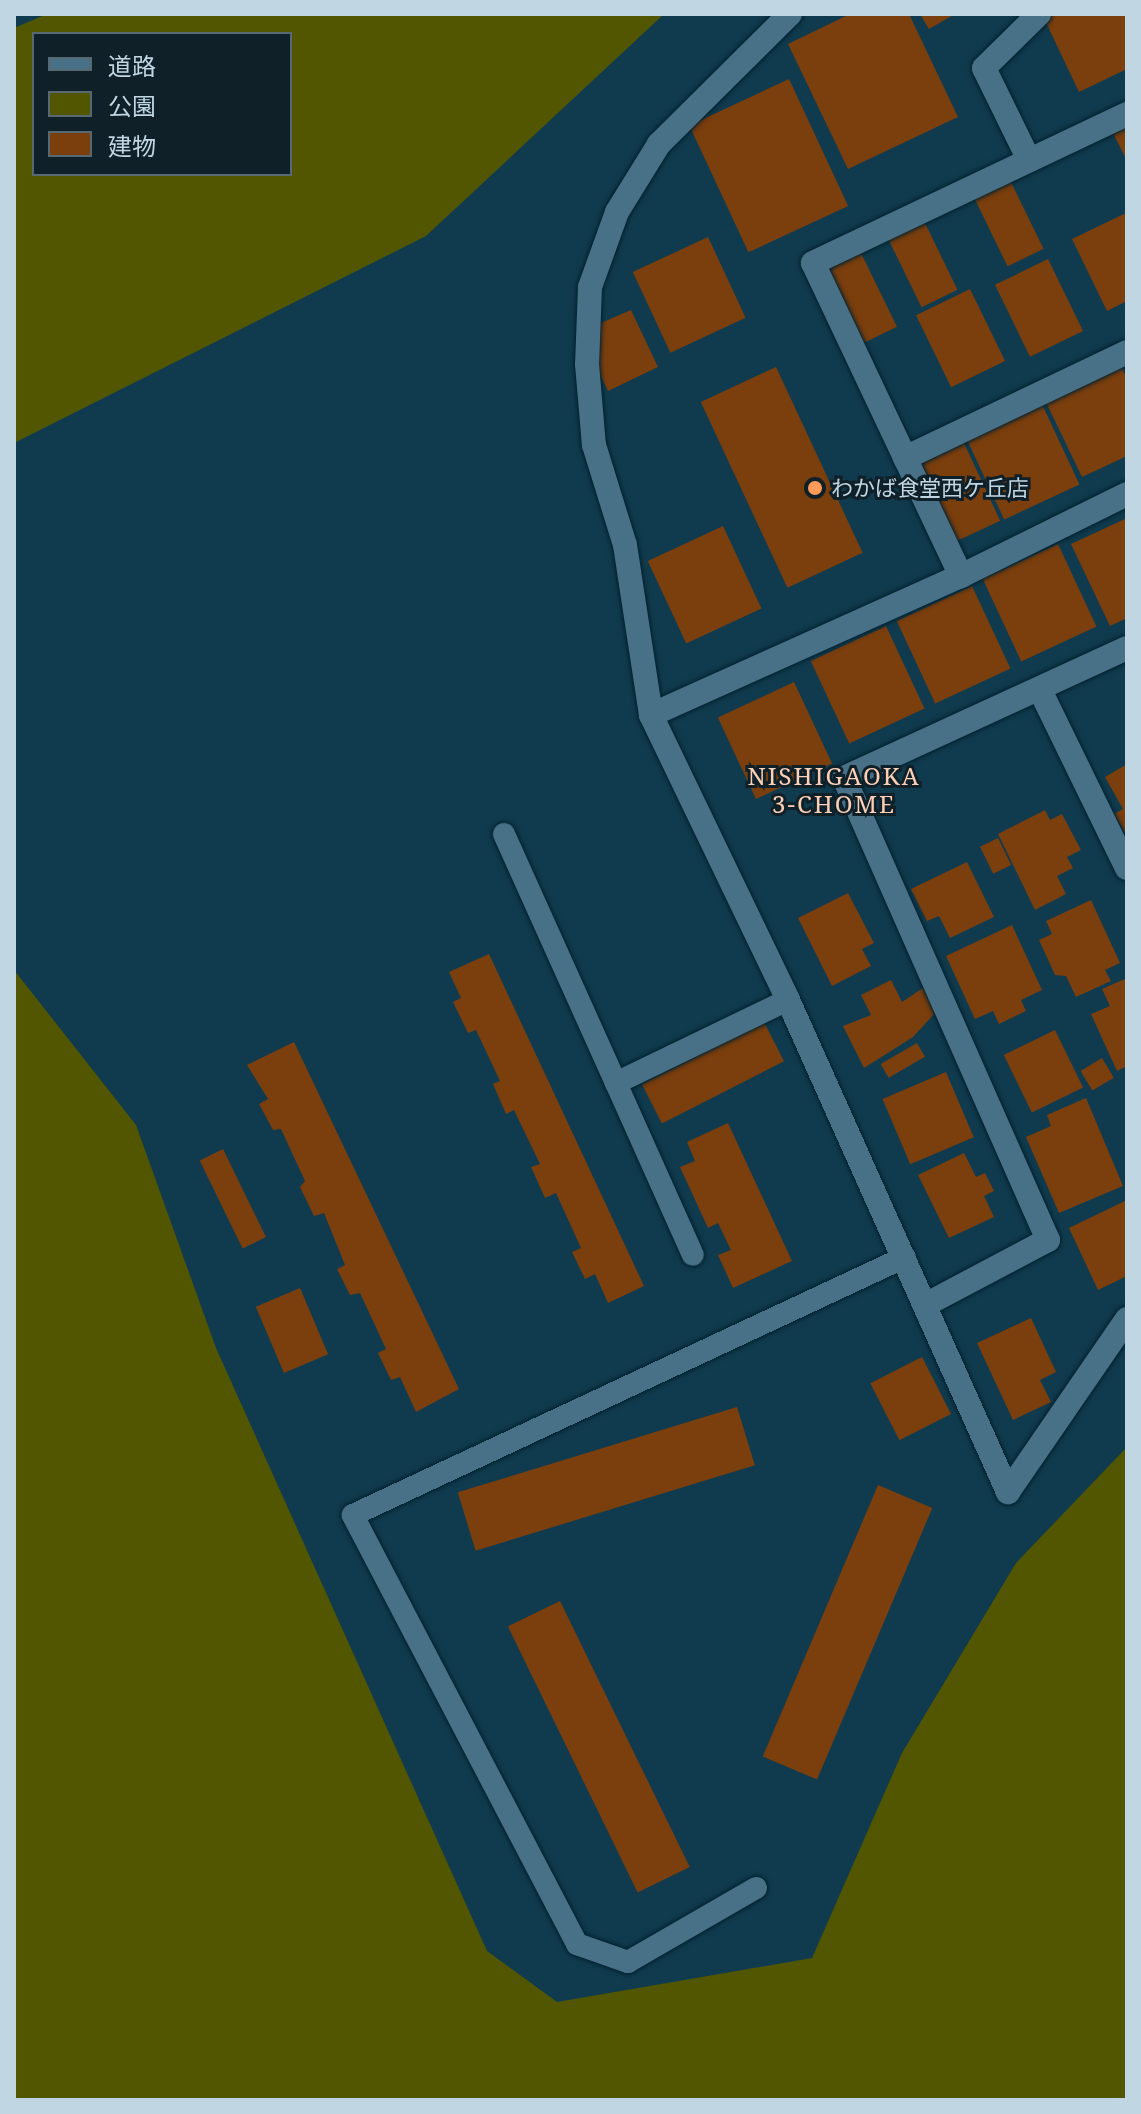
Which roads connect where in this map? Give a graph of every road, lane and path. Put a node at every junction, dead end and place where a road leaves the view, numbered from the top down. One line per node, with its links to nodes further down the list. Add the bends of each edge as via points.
1 (790, 14): 11 (street, via 659,144 617,212 590,287 587,364 594,445 625,545)
2 (1039, 14): 4 (street, via 984,68)
3 (1127, 114): 4 (street)
4 (1029, 160): 6 (street, via 813,263)
5 (1127, 352): 6 (street)
6 (905, 458): 8 (street)
7 (1127, 494): 8 (street)
8 (961, 576): 11 (street)
9 (1127, 648): 10 (street)
10 (1040, 690): 13 (street); 18 (street, via 844,778 1048,1240)
11 (651, 715): 14 (street)
12 (504, 834): 15 (lane)
13 (1127, 868)
14 (788, 1000): 15 (lane); 17 (street)
15 (616, 1083): 16 (lane)
16 (693, 1255)
17 (905, 1257): 18 (street); 20 (lane, via 353,1515 577,1944 628,1962)
18 (927, 1304): 19 (street, via 1008,1492)
19 (1127, 1319)
20 (756, 1888)

